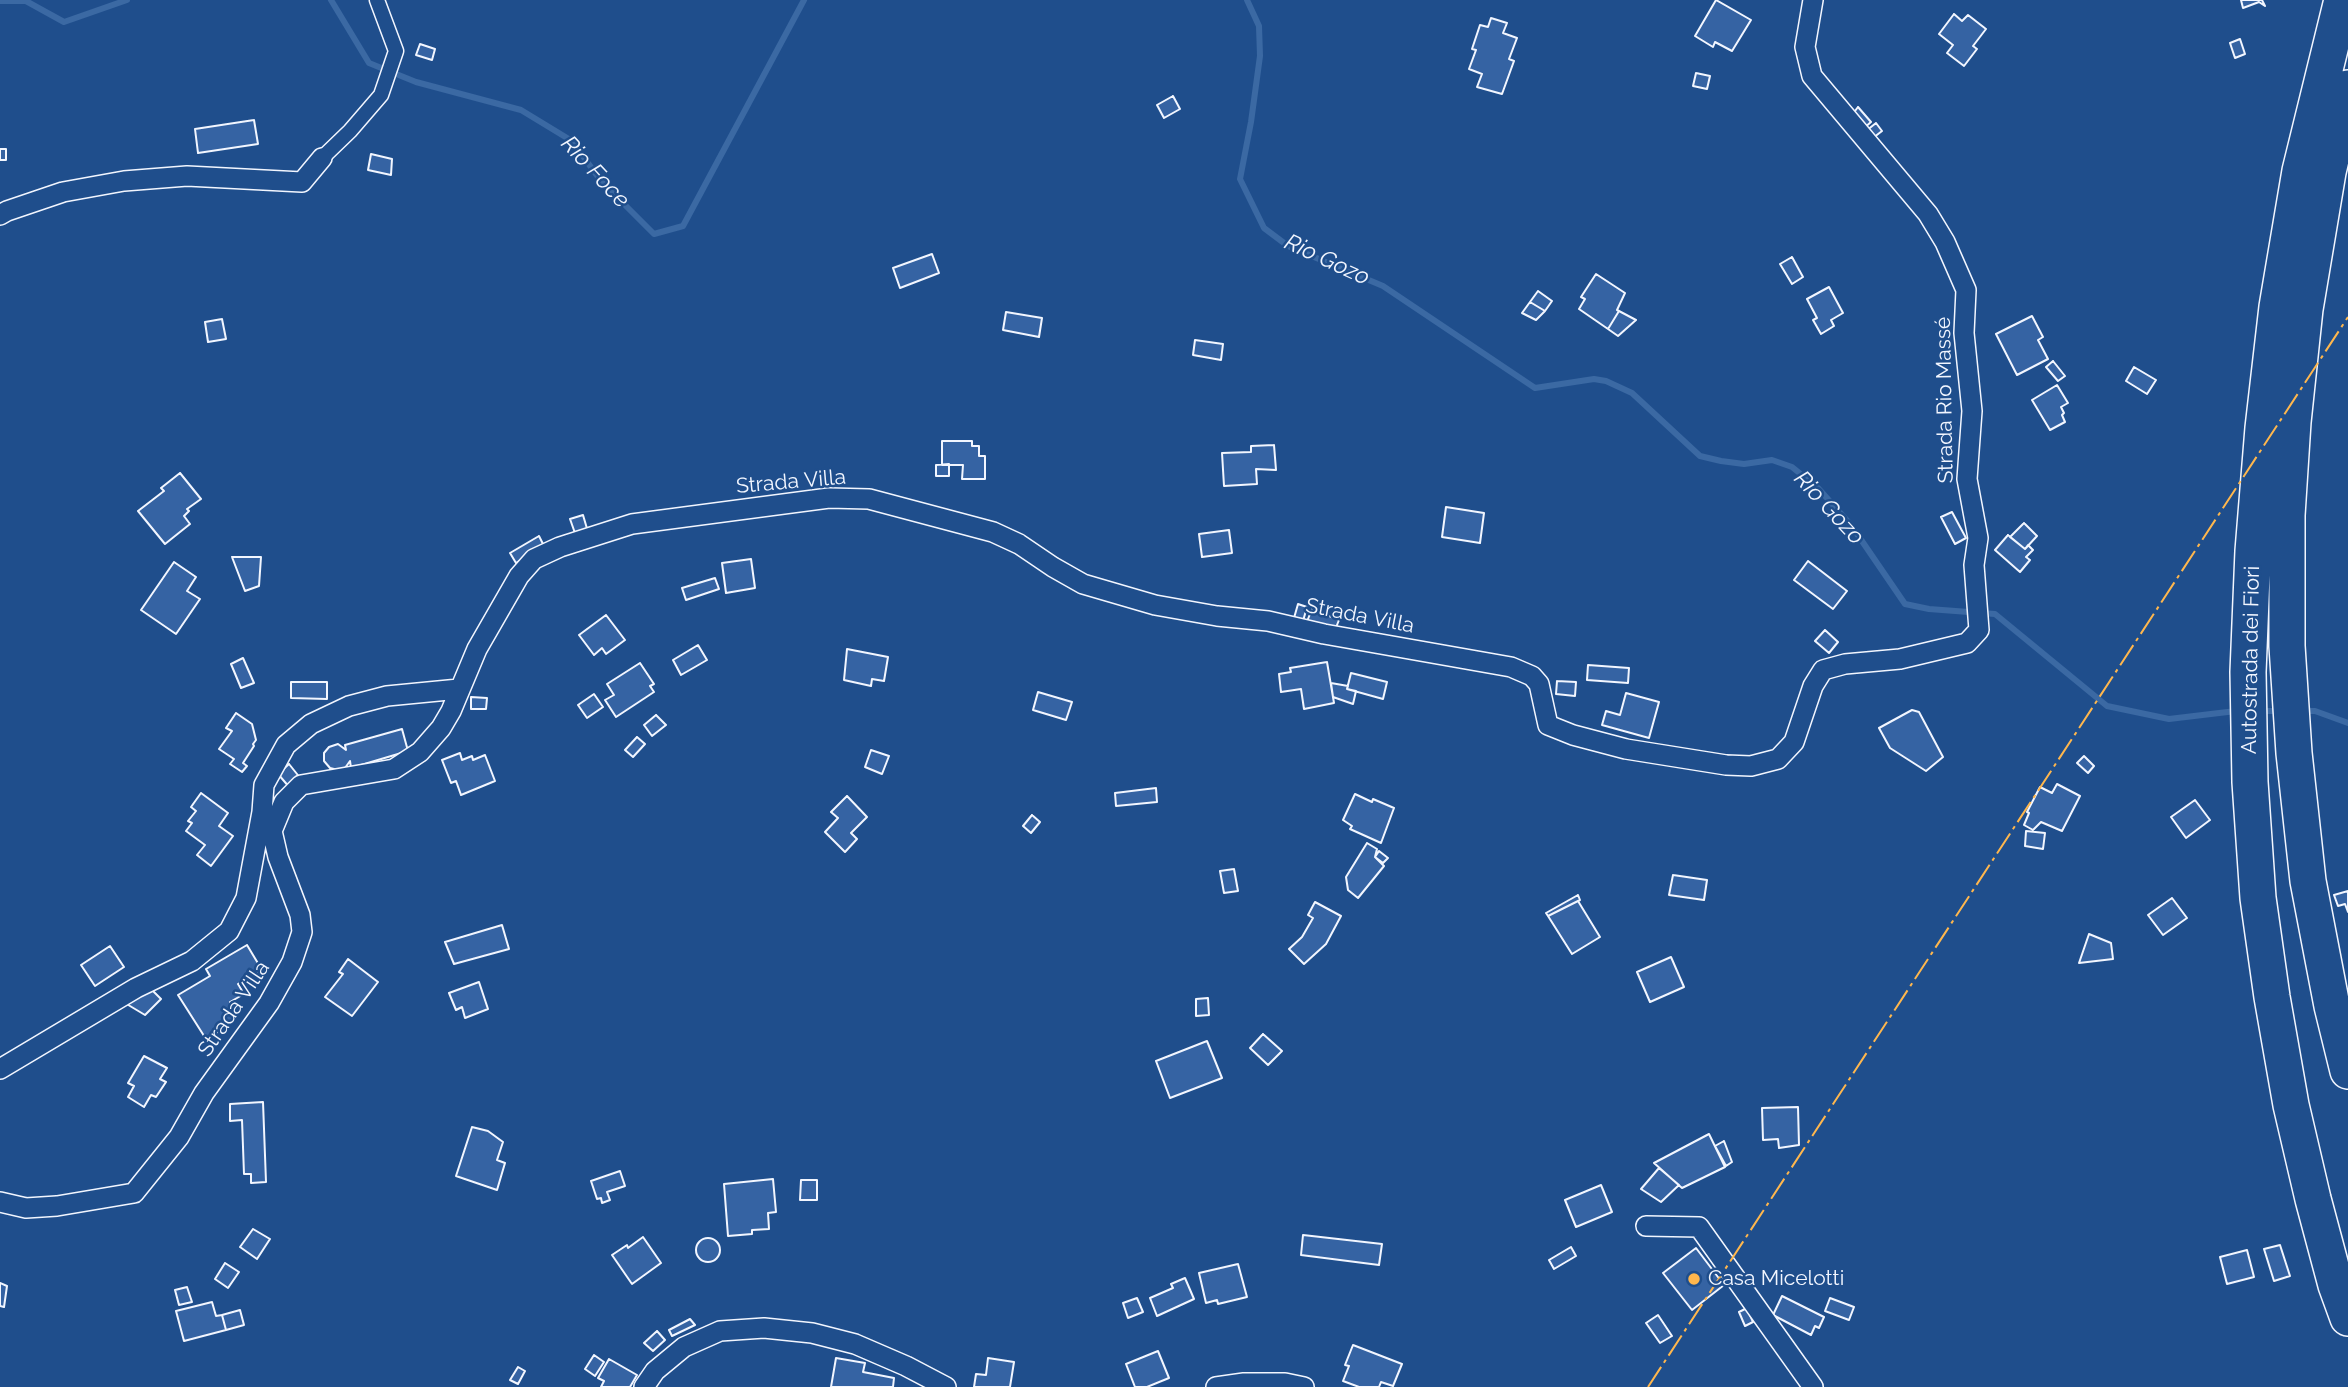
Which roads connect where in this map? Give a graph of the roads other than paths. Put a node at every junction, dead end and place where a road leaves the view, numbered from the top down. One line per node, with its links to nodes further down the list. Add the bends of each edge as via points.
1 (377, 0): 5 (street, via 396,51 381,95)
2 (1813, 0): 8 (street, Strada Rio Massé, via 1805,47 1812,76 1928,214 1966,290 1964,333 1972,411 1967,479 1978,538 1974,565)
3 (2342, 0): 6 (highway, Autostrada dei Fiori)
4 (2348, 88): 6 (highway, Autostrada dei Fiori)
5 (322, 158): 7 (street, via 302,181 187,176 124,181 63,192)
6 (2314, 171): 13 (highway, Autostrada dei Fiori, via 2287,516 2287,646 2308,881); 16 (highway, Autostrada dei Fiori, via 2277,307 2263,428 2248,672 2250,782 2258,898 2291,1105)
7 (0, 215)
8 (1978, 599): 9 (street, Strada Villa, via 1979,630 1967,643 1823,670 1794,742 1778,759 1751,766 1726,765 1626,749 1548,725 1539,684 1511,667 1268,621 1155,605 1083,584 993,532 869,499 829,498 632,524 534,559 519,576)
9 (459, 689): 10 (street, via 387,696 349,706 311,724 286,745 264,786); 11 (street, Strada Villa, via 441,728 420,752 394,769 301,785 284,802)
10 (262, 812): 11 (street); 12 (street, via 246,898 229,931 192,961 136,988)
11 (272, 831): 14 (street, Strada Villa, via 302,932 292,962 269,1003 204,1093 179,1137 134,1193 57,1206 26,1208)
12 (0, 1069)
13 (2348, 1071)
14 (0, 1202)
15 (1646, 1226): 21 (street, via 1699,1227)
16 (2348, 1318)
17 (644, 1387): 18 (street, via 684,1347 720,1331 764,1328 855,1344)
18 (946, 1387)
19 (1216, 1387): 20 (street, via 1244,1383)
20 (1304, 1387)
21 (1813, 1387)

